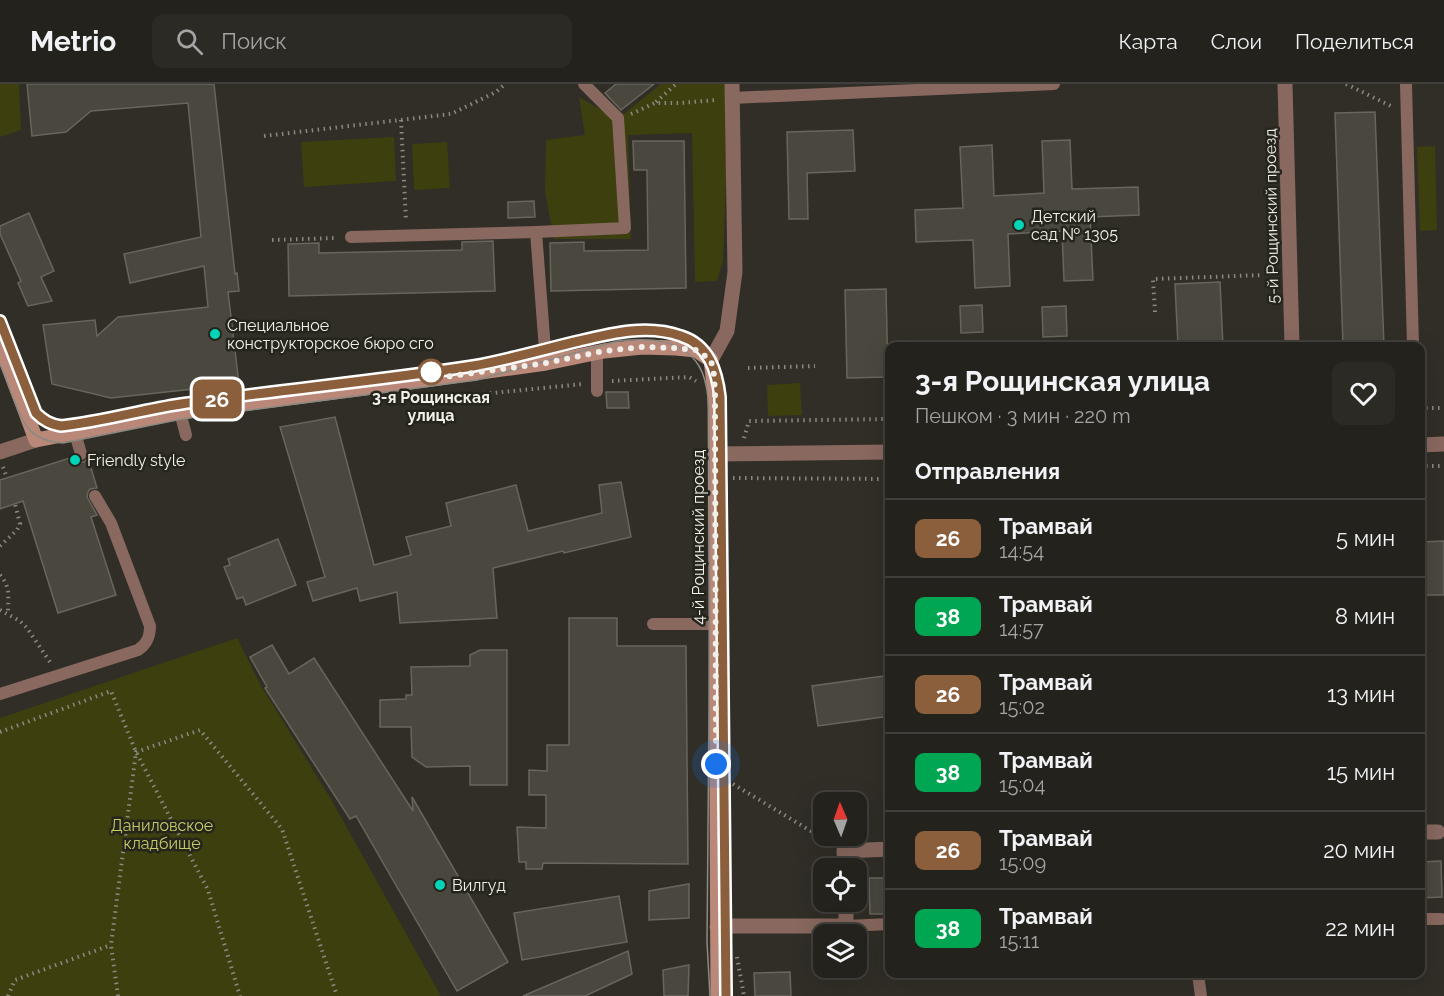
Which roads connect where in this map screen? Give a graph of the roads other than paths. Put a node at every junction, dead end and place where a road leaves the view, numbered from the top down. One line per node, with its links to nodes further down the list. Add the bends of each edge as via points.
1 (584, 84): 6 (lane, via 618,118 625,228)
2 (1054, 84): 5 (lane)
3 (1286, 84): 8 (street, 5-й Рощинский проезд)
4 (1406, 84): 9 (lane)
5 (732, 91): 12 (street, via 735,272 727,331)
6 (536, 232): 7 (lane); 13 (lane)
7 (351, 237)
8 (1292, 342)
9 (1413, 342)
10 (0, 343): 18 (street)
11 (597, 352): 12 (street, via 676,348 696,350); 13 (street); 14 (lane)
12 (711, 360): 23 (street, 4-й Рощинский проезд)
13 (546, 363): 15 (street)
14 (597, 387)
15 (180, 412): 16 (street); 17 (lane)
16 (75, 433): 18 (street); 22 (lane)
17 (186, 435)
18 (36, 440): 24 (street)
19 (1444, 444): 20 (street)
20 (1425, 445)
21 (885, 452): 23 (street)
22 (81, 454)
23 (715, 454): 27 (street, 4-й Рощинский проезд)
24 (2, 459)
25 (95, 496): 28 (lane, via 111,524 150,627 147,642 138,650)
26 (653, 624): 27 (lane)
27 (716, 624): 37 (street, 4-й Рощинский проезд)
28 (0, 694)
29 (1425, 832): 30 (street)
30 (1441, 832)
31 (885, 849): 32 (street, via 844,851)
32 (844, 858)
33 (1425, 919): 34 (lane)
34 (1441, 919)
35 (885, 924): 36 (lane)
36 (867, 925)
37 (724, 926): 38 (street); 40 (street, 4-й Рощинский проезд)
38 (813, 926)
39 (1199, 978): 41 (lane)
40 (718, 996)
41 (1201, 996)

